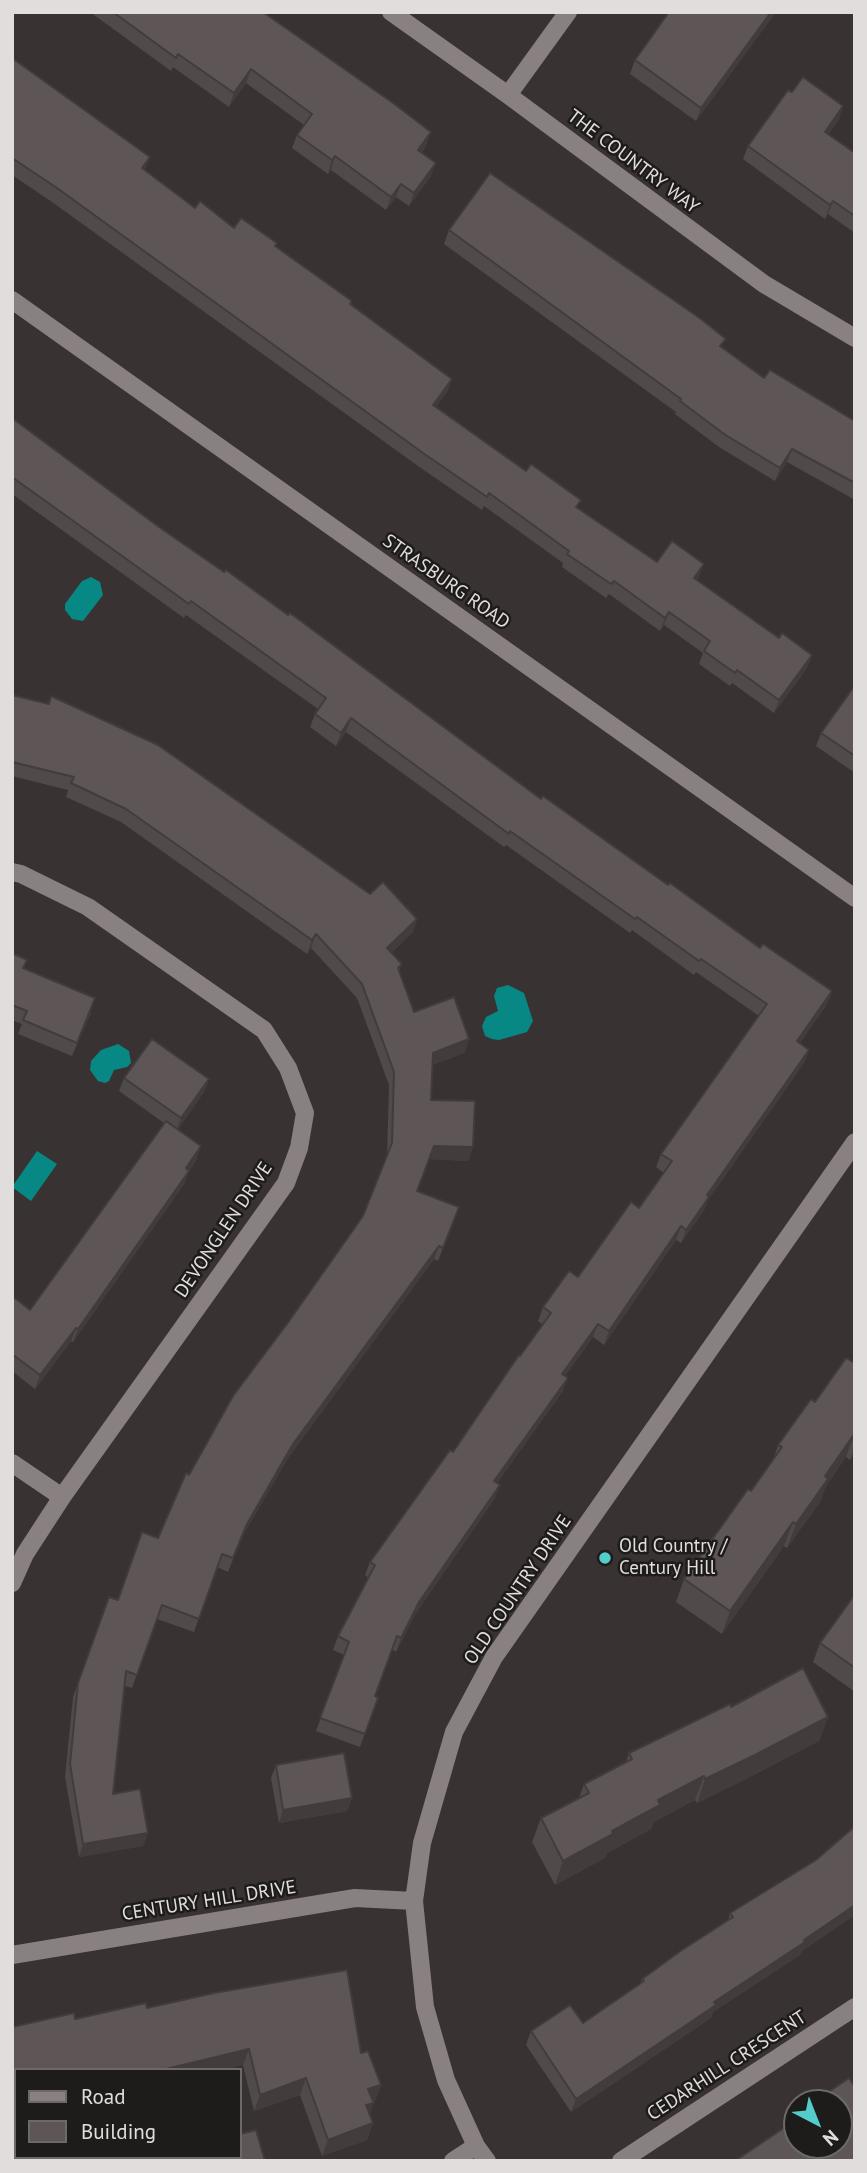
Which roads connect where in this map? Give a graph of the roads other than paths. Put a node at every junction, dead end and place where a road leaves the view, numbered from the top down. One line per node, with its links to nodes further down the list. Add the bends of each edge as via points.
1 (391, 12): 3 (street, THE COUNTRY WAY)
2 (568, 12): 3 (street)
3 (508, 95): 5 (street, THE COUNTRY WAY, via 764,284)
4 (12, 300): 7 (street, STRASBURG ROAD)
5 (855, 338)
6 (12, 872): 10 (street, DEVONGLEN DRIVE, via 88,907 264,1030 288,1068 305,1113 286,1183)
7 (855, 898)
8 (855, 1142): 13 (street, OLD COUNTRY DRIVE, via 494,1657 454,1732 422,1843)
9 (12, 1463): 10 (street)
10 (62, 1497): 11 (street, DEVONGLEN DRIVE)
11 (19, 1551): 12 (street, DEVONGLEN DRIVE)
12 (12, 1583)
13 (414, 1901): 14 (street, CENTURY HILL DRIVE, via 355,1898); 16 (street, OLD COUNTRY DRIVE, via 425,2007 446,2080)
14 (12, 1955)
15 (855, 2007): 18 (street, CEDARHILL CRESCENT)
16 (481, 2154): 17 (street)
17 (453, 2161)
18 (621, 2161)

